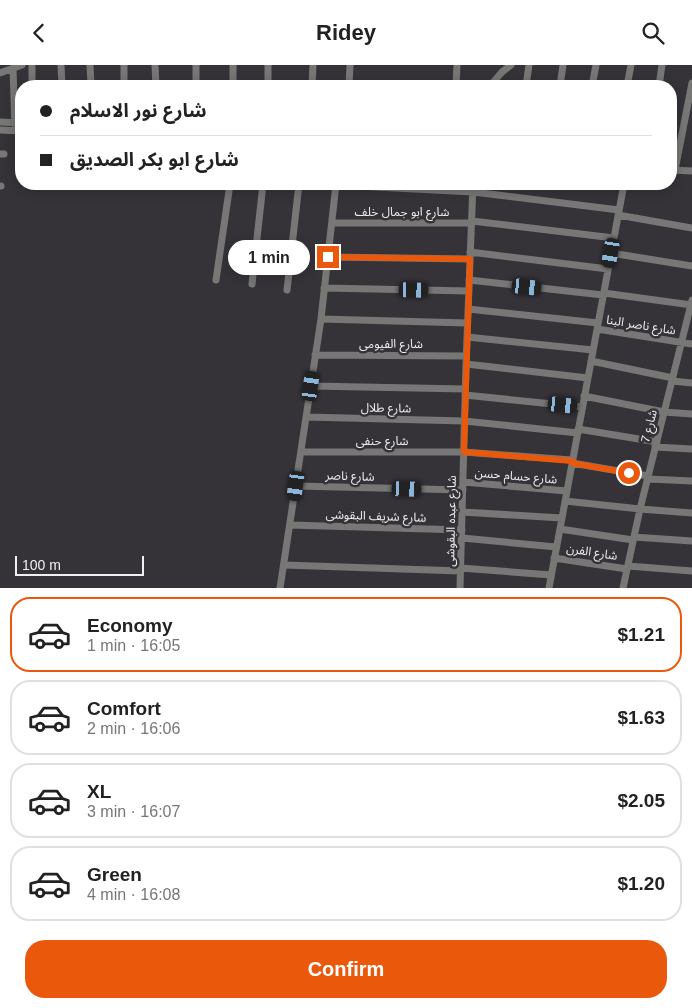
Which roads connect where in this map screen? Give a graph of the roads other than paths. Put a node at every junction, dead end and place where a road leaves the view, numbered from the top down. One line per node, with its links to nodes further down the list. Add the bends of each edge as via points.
1 (22, 65): 19 (street)
2 (32, 65): 21 (street)
3 (61, 65): 22 (street)
4 (90, 65): 23 (street)
5 (124, 65): 24 (street)
6 (155, 65): 25 (street)
7 (196, 65): 26 (street)
8 (232, 65): 27 (street)
9 (268, 65): 28 (street)
10 (313, 65): 29 (street)
11 (350, 65): 30 (street)
12 (456, 65): 31 (street)
13 (511, 65): 32 (street)
14 (529, 65): 33 (street)
15 (564, 65): 34 (street)
16 (596, 65): 35 (street)
17 (631, 65): 36 (street)
18 (662, 65): 37 (street)
19 (13, 68): 20 (street); 39 (street)
20 (0, 73)
21 (32, 80)
22 (62, 80)
23 (91, 80)
24 (124, 80)
25 (156, 80)
26 (196, 80)
27 (233, 80)
28 (268, 80)
29 (312, 80)
30 (349, 80)
31 (456, 80)
32 (495, 80)
33 (527, 80)
34 (561, 80)
35 (593, 80)
36 (628, 80)
37 (660, 80)
38 (692, 83): 44 (street)
39 (15, 92)
40 (0, 123): 41 (street)
41 (15, 126)
42 (15, 128): 43 (street)
43 (0, 130)
44 (677, 152)
45 (677, 170): 46 (street)
46 (692, 171)
47 (229, 190): 64 (street)
48 (262, 190): 66 (street)
49 (298, 190): 68 (street)
50 (335, 190): 56 (street)
51 (473, 190): 55 (street, شارع عبده البقوشى)
52 (485, 190): 54 (street)
53 (623, 190): 54 (street)
54 (619, 213): 57 (street); 58 (street)
55 (472, 222): 56 (street, شارع ابو جمال خلف); 58 (street, شارع ابو جمال خلف); 60 (street, شارع عبده البقوشى)
56 (332, 223): 61 (street)
57 (692, 227)
58 (614, 239): 59 (street)
59 (611, 253): 62 (street); 63 (street)
60 (470, 256): 61 (street); 63 (street); 65 (street, شارع عبده البقوشى)
61 (328, 257): 67 (street)
62 (692, 266)
63 (608, 269): 70 (street)
64 (216, 280)
65 (469, 280): 69 (street, شارع عبده البقوشى); 70 (street)
66 (252, 284)
67 (324, 288): 69 (street); 73 (street)
68 (287, 290)
69 (469, 291): 72 (street, شارع عبده البقوشى)
70 (603, 294): 71 (street); 75 (street)
71 (692, 303): 77 (street, شارع 7)
72 (468, 309): 74 (street, شارع عبده البقوشى); 75 (street, شارع ناصر البنا)
73 (320, 319): 74 (street); 80 (street)
74 (467, 323): 76 (street, شارع عبده البقوشى)
75 (597, 326): 77 (street, شارع ناصر البنا); 79 (street)
76 (467, 337): 79 (street); 81 (street, شارع عبده البقوشى)
77 (681, 343): 78 (street, شارع ناصر البنا); 85 (street, شارع 7)
78 (692, 344)
79 (593, 350): 82 (street)
80 (315, 355): 81 (street, شارع الفيومى); 87 (street)
81 (466, 356): 83 (street, شارع عبده البقوشى)
82 (591, 361): 84 (street); 85 (street)
83 (466, 364): 84 (street); 88 (street, شارع عبده البقوشى)
84 (588, 378): 89 (street)
85 (672, 380): 86 (street); 91 (street, شارع 7)
86 (692, 383)
87 (311, 386): 88 (street); 93 (street)
88 (465, 392): 90 (street); 94 (street, شارع عبده البقوشى)
89 (584, 397): 90 (street); 91 (street)
90 (582, 407): 95 (street)
91 (664, 412): 92 (street); 96 (street, شارع 7)
92 (692, 413)
93 (306, 417): 94 (street, شارع طلال); 98 (street)
94 (464, 421): 95 (street, شارع طلال); 99 (street, شارع عبده البقوشى)
95 (578, 431): 96 (street); 100 (street)
96 (656, 445): 97 (street); 101 (street, شارع 7)
97 (692, 449)
98 (301, 452): 99 (street, شارع حنفى); 103 (street)
99 (464, 452): 100 (street, شارع حنفى); 104 (street, شارع عبده البقوشى)
100 (572, 462): 101 (street, شارع حنفى); 105 (street)
101 (648, 477): 102 (street, شارع حنفى); 107 (street, شارع 7)
102 (692, 481)
103 (296, 486): 104 (street, شارع ناصر); 111 (street)
104 (463, 486): 105 (street, شارع حسام حسن); 108 (street, شارع عبده البقوشى)
105 (567, 491): 106 (street)
106 (565, 501): 107 (street); 110 (street)
107 (640, 509): 109 (street); 115 (street, شارع 7)
108 (462, 512): 110 (street); 113 (street, شارع عبده البقوشى)
109 (692, 513)
110 (562, 518): 112 (street)
111 (290, 525): 113 (street, شارع شريف البقوشى); 119 (street)
112 (560, 529): 115 (street); 117 (street)
113 (462, 530): 114 (street, شارع عبده البقوشى)
114 (462, 538): 117 (street); 121 (street, شارع عبده البقوشى)
115 (634, 538): 116 (street); 120 (street, شارع 7)
116 (692, 541)
117 (556, 547): 118 (street)
118 (554, 558): 120 (street, شارع الفرن); 123 (street)
119 (284, 565): 121 (street); 124 (street)
120 (627, 568): 122 (street, شارع الفرن); 127 (street, شارع 7)
121 (461, 569): 123 (street); 125 (street, شارع عبده البقوشى)
122 (692, 571)
123 (551, 575): 126 (street)
124 (280, 588)
125 (460, 588)
126 (549, 588)
127 (623, 588)

